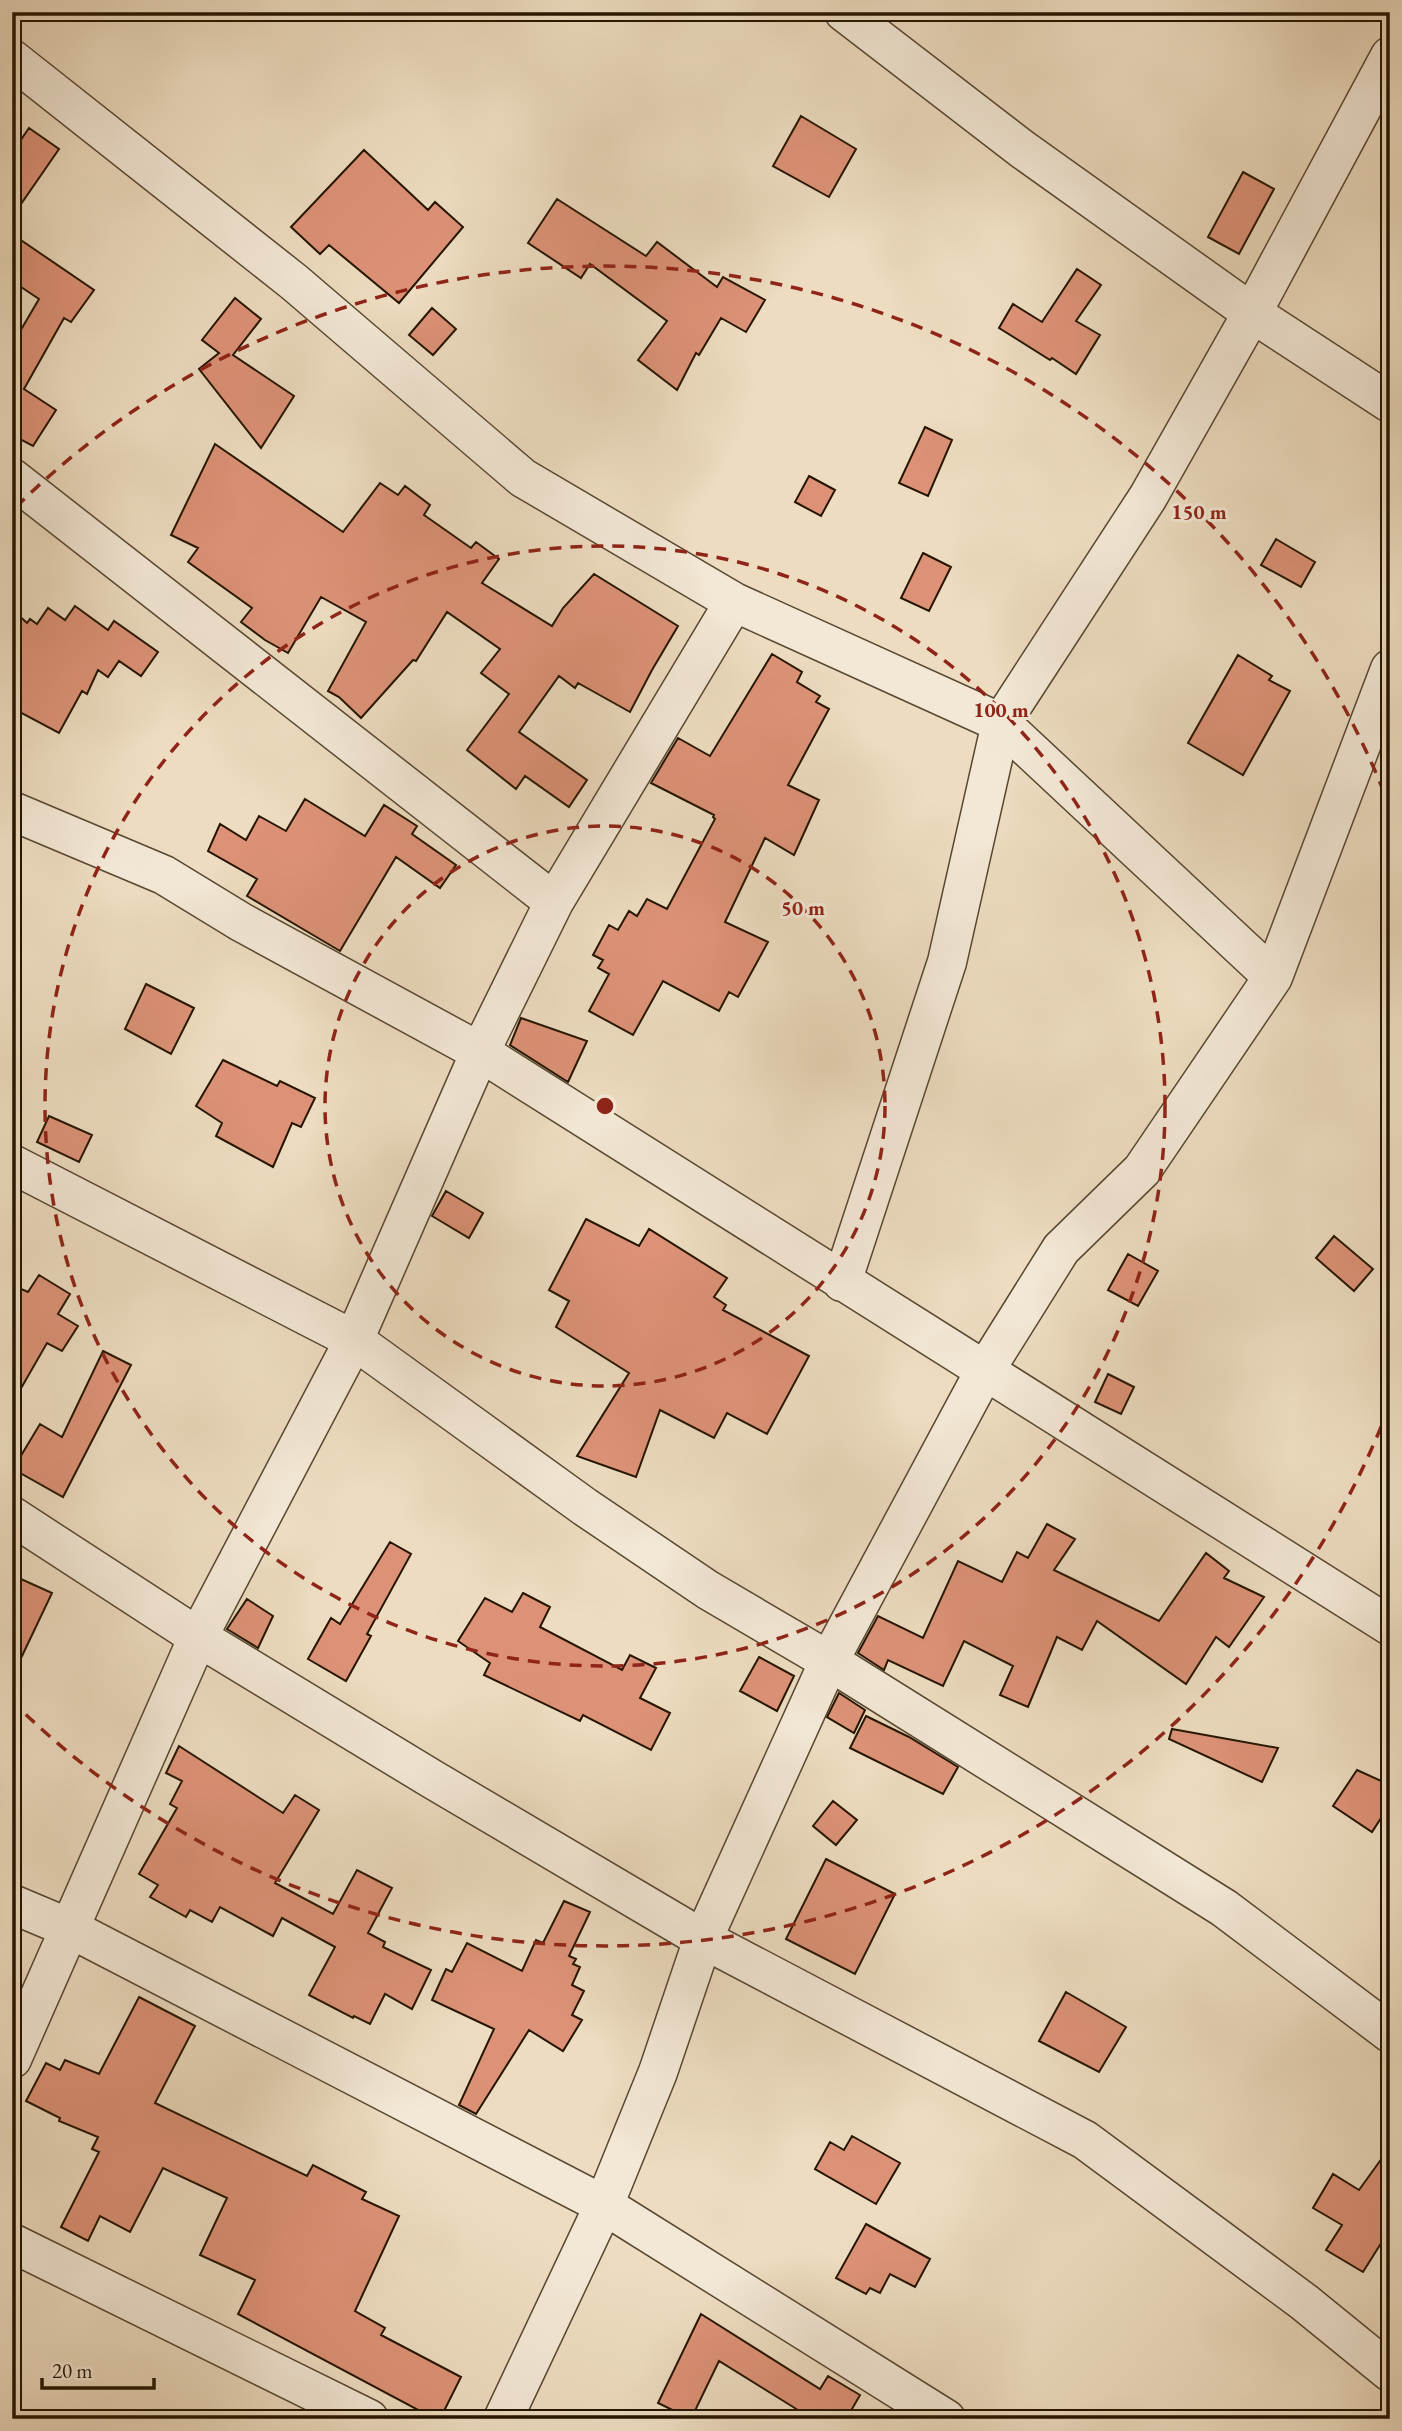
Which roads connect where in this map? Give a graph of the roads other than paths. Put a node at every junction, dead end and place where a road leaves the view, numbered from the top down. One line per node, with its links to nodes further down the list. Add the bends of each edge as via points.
1 (844, 12): 4 (street, via 1022,149)
2 (1390, 56): 4 (street)
3 (12, 59): 7 (street, via 294,282 523,478)
4 (1252, 313): 5 (street); 9 (street, via 1148,497)
5 (1390, 403)
6 (12, 478): 11 (street)
7 (734, 602): 9 (street); 11 (street)
8 (1390, 669): 12 (street)
9 (1000, 723): 12 (street); 15 (street, via 947,962)
10 (12, 811): 13 (street, via 164,875)
11 (554, 902): 13 (street)
12 (1273, 977): 17 (street, via 1142,1170 1061,1249)
13 (481, 1052): 15 (street); 16 (street)
14 (12, 1164): 16 (street)
15 (842, 1282): 17 (street)
16 (354, 1340): 20 (street); 21 (street, via 585,1507 708,1590)
17 (985, 1372): 19 (street); 21 (street)
18 (12, 1516): 20 (street)
19 (1390, 1626)
20 (198, 1637): 23 (street); 24 (street)
21 (829, 1661): 24 (street); 25 (street, via 1224,1908)
22 (12, 1904): 23 (street)
23 (69, 1928): 26 (street); 27 (street)
24 (704, 1939): 27 (street, via 658,2072); 29 (street, via 1085,2140 1304,2302)
25 (1390, 2033)
26 (12, 2059)
27 (604, 2206): 31 (street); 32 (street)
28 (12, 2243): 30 (street)
29 (1390, 2372)
30 (369, 2419)
31 (503, 2419)
32 (946, 2419)

